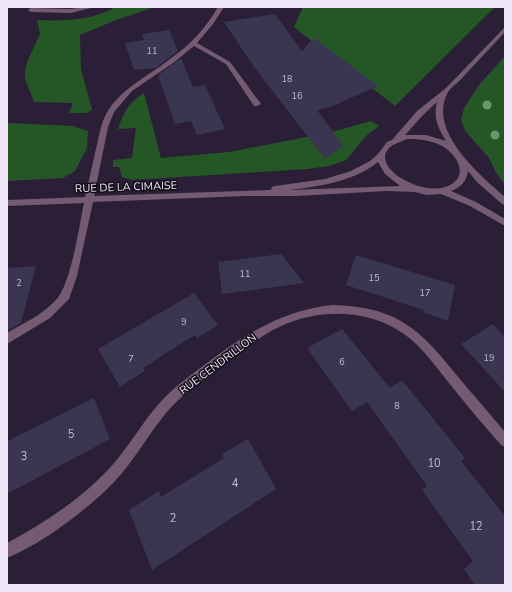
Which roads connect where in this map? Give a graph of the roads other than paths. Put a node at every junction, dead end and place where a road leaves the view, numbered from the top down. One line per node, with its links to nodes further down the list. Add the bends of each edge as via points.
1 (92, 7): 3 (street, via 71,11)
2 (222, 7): 5 (street)
3 (31, 10)
4 (505, 29): 6 (street)
5 (193, 44): 7 (street, via 228,63); 15 (street, via 130,90 110,111)
6 (448, 89): 8 (street, via 420,113); 9 (street, via 439,103 438,113 441,125)
7 (257, 104)
8 (395, 141): 9 (street, via 406,137 426,138 439,141); 10 (street, via 387,146)
9 (455, 151): 11 (street)
10 (382, 154): 12 (street, via 384,168 391,176 401,184); 14 (street, RUE DE LA CIMAISE, via 369,166 341,178)
11 (462, 160): 13 (street, via 465,168 461,181 454,187); 16 (street)
12 (414, 189): 13 (street); 14 (street, RUE DE LA CIMAISE)
13 (442, 191): 18 (street, via 478,206)
14 (245, 193): 15 (street, RUE DE LA CIMAISE)
15 (89, 200): 17 (street, RUE DE LA CIMAISE); 19 (street, via 72,281 65,296 52,311)
16 (505, 202)
17 (7, 203)
18 (505, 223)
19 (7, 339)
20 (505, 441): 21 (street, RUE CENDRILLON, via 433,354 407,330 376,314 337,309 296,314 236,348 184,387 162,410 103,485 37,535)
21 (7, 552)

